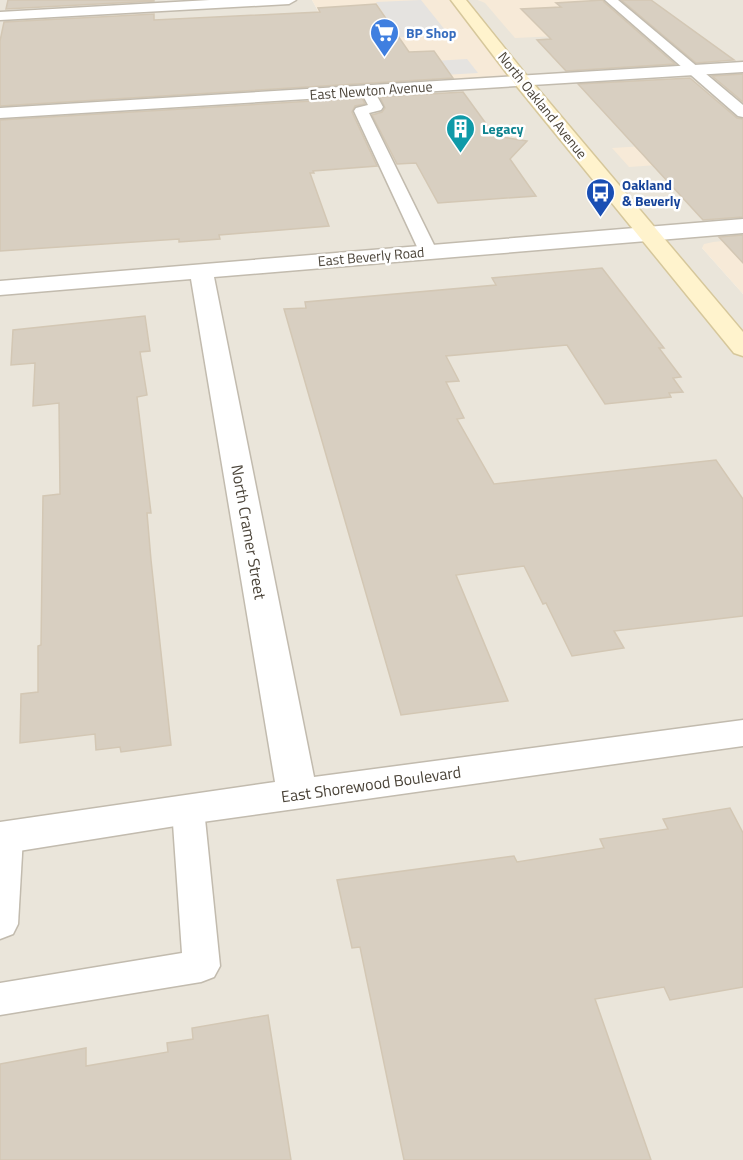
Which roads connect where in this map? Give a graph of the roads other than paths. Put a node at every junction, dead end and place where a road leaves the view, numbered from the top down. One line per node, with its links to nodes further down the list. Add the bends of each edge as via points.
1 (289, 0): 4 (street)
2 (458, 0): 8 (main road, North Oakland Avenue)
3 (611, 0): 7 (lane)
4 (151, 4): 5 (street)
5 (0, 16)
6 (743, 67): 7 (street, East Newton Avenue)
7 (692, 70): 8 (street, East Newton Avenue); 11 (lane)
8 (521, 80): 9 (street, East Newton Avenue); 13 (main road, North Oakland Avenue)
9 (367, 90): 10 (street, East Newton Avenue); 14 (lane, via 376,107 361,111)
10 (0, 113)
11 (743, 113)
12 (743, 226): 13 (street, East Beverly Road)
13 (649, 233): 14 (street, East Beverly Road); 17 (main road, North Oakland Avenue)
14 (428, 251): 15 (street, East Beverly Road)
15 (201, 270): 16 (street, East Beverly Road); 19 (street, North Cramer Street)
16 (0, 288)
17 (743, 348)
18 (743, 734): 19 (street, East Shorewood Boulevard)
19 (297, 794): 20 (street, East Shorewood Boulevard)
20 (188, 809): 21 (street, East Shorewood Boulevard); 23 (lane, via 201,966)
21 (3, 838): 22 (lane)
22 (0, 924)
23 (0, 999)

